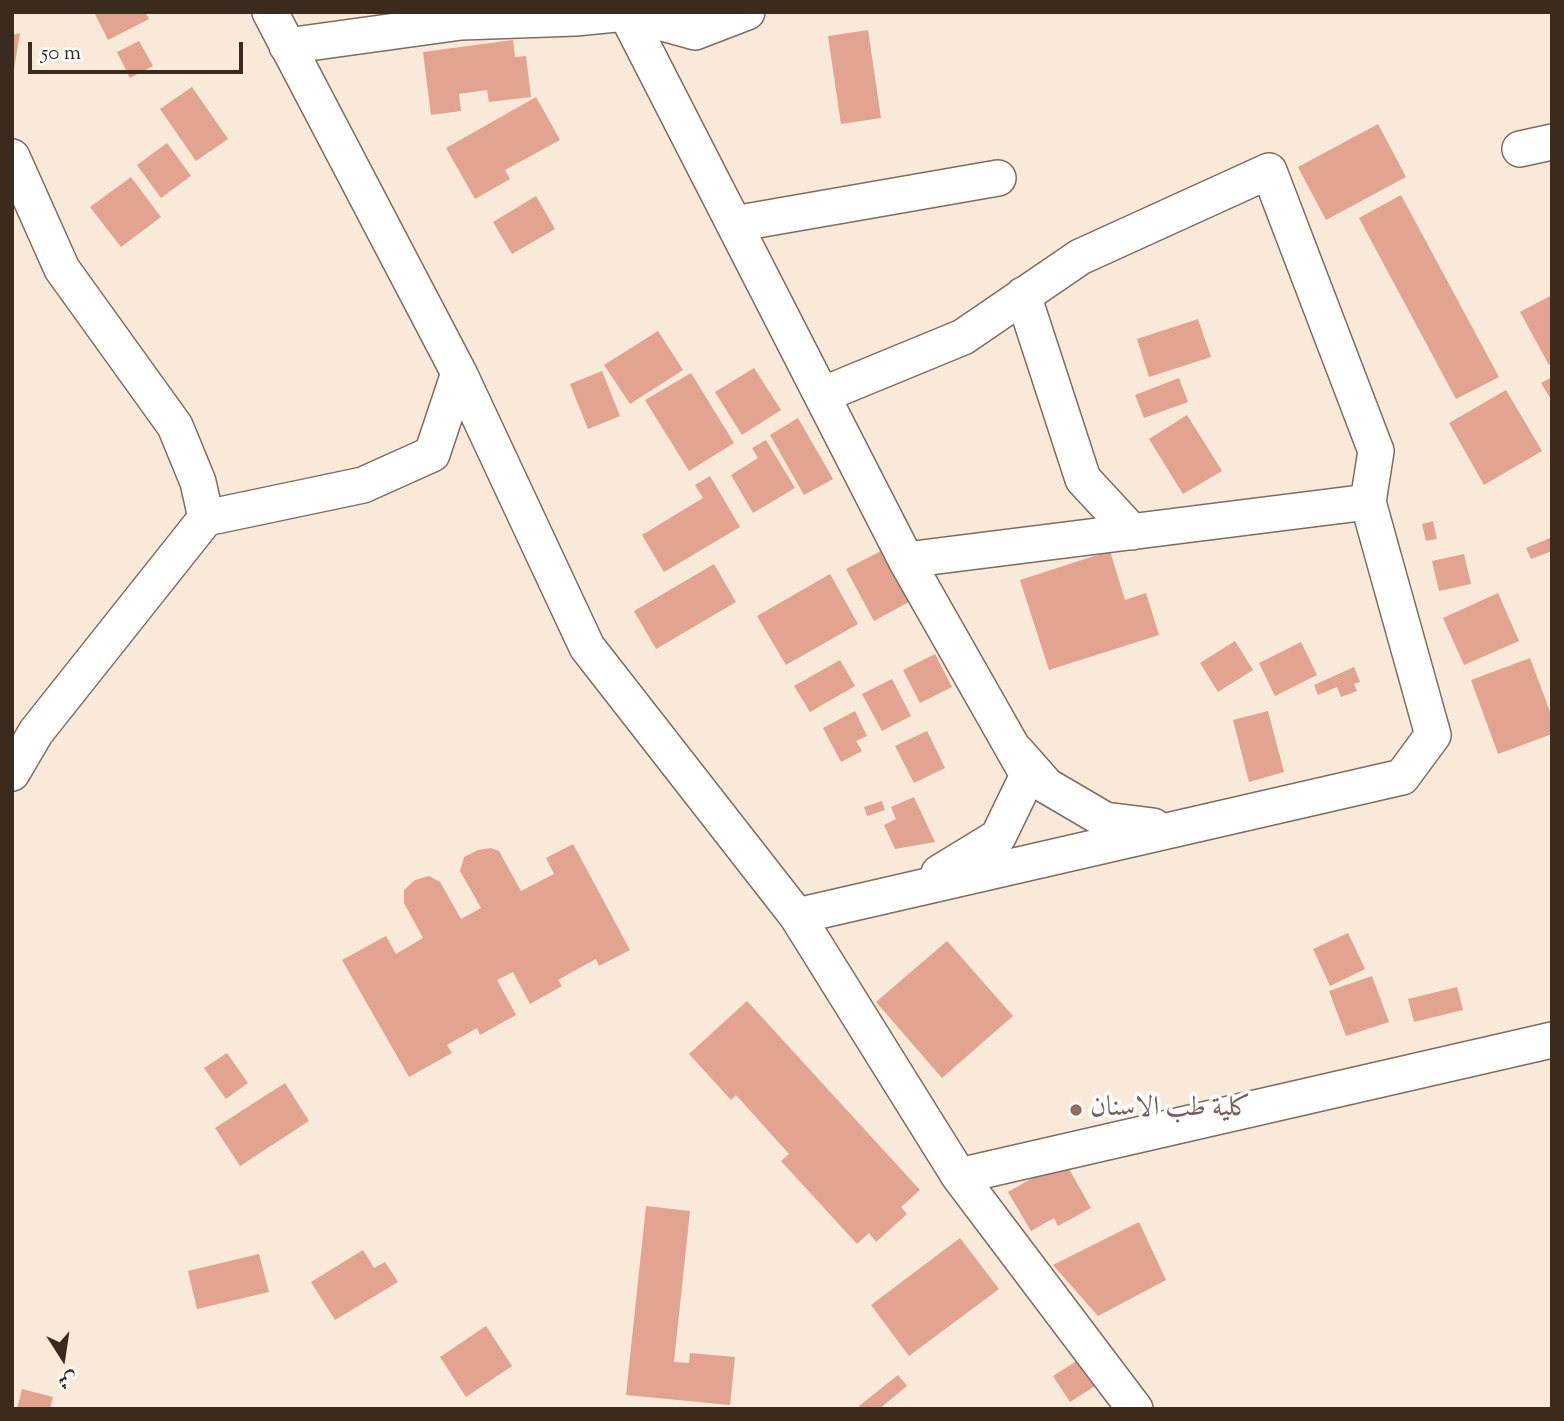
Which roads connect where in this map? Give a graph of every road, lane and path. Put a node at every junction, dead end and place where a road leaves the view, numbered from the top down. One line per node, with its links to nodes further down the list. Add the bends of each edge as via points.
1 (270, 12): 4 (street)
2 (747, 12): 3 (street, via 695,32)
3 (626, 13): 4 (street, via 461,22); 7 (street)
4 (287, 46): 9 (street)
5 (12, 157): 12 (street, via 62,269 175,426 198,482)
6 (998, 178): 7 (street)
7 (734, 224): 10 (street)
8 (1023, 295): 10 (street, via 963,337); 11 (street, via 1080,257 1269,171 1376,452); 13 (street, via 1083,479)
9 (459, 373): 12 (street, via 432,454 363,485); 19 (street, via 587,646)
10 (822, 395): 14 (street)
11 (1368, 502): 13 (street); 17 (street, via 1433,735 1402,777)
12 (206, 518): 16 (street, via 36,732)
13 (1132, 532): 14 (street)
14 (906, 560): 15 (street)
15 (1011, 745): 17 (street, via 1047,786 1105,820); 18 (street, via 1028,775 998,837)
16 (12, 773)
17 (1177, 828): 18 (street)
18 (912, 889): 19 (street)
19 (797, 916): 21 (street)
20 (1552, 1040): 21 (street)
21 (959, 1176): 22 (street)
22 (1135, 1409)

